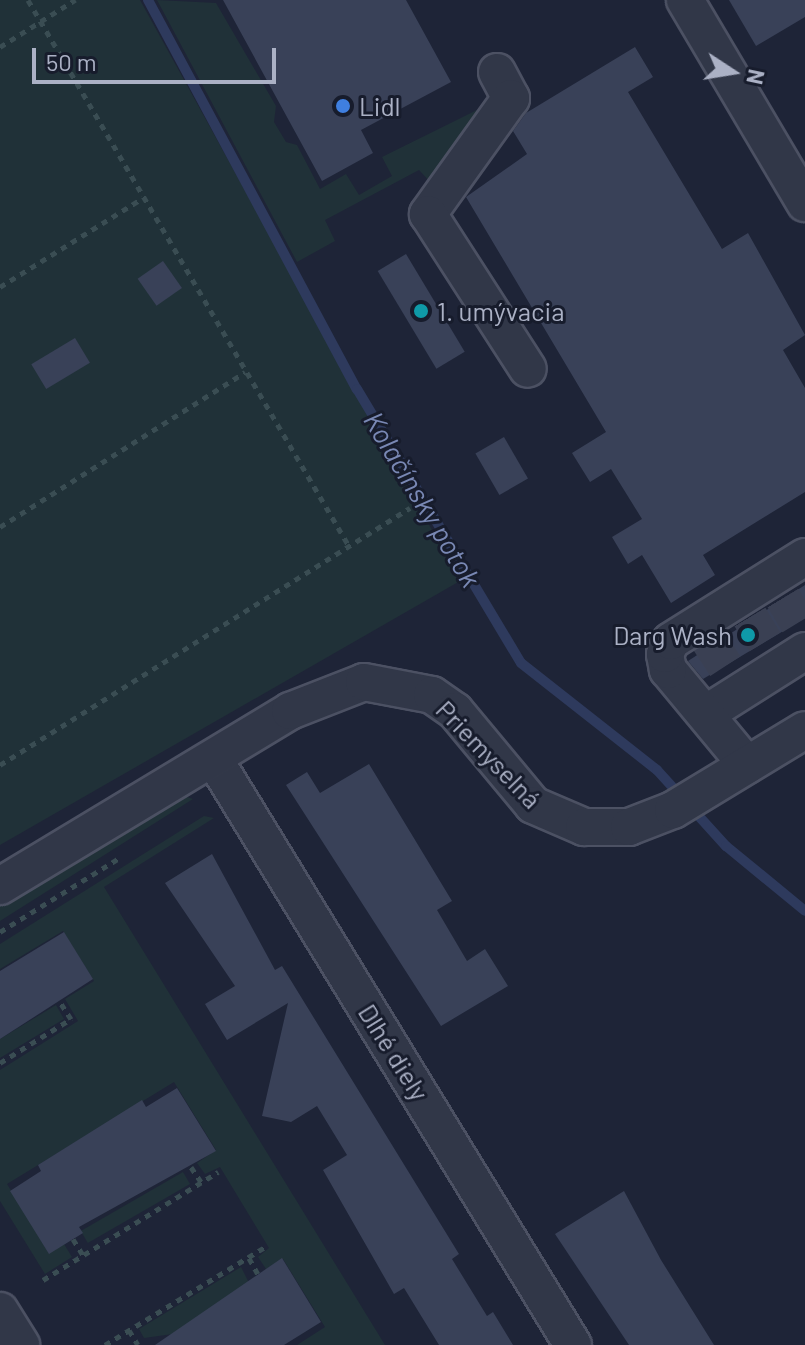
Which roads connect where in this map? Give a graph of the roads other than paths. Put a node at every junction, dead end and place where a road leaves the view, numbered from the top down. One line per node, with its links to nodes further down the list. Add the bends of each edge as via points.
1 (685, 0): 3 (street)
2 (497, 72): 4 (street, via 511,98 428,214)
3 (801, 189)
4 (528, 369)
5 (750, 633): 8 (street)
6 (805, 730): 8 (street, Priemyselná)
7 (214, 759): 8 (street, Priemyselná, via 331,690 397,684 455,711 515,789 554,817 584,827 629,827 673,810); 9 (street, Priemyselná); 12 (street, Dlhé diely)
8 (747, 765)
9 (0, 886)
10 (0, 1311): 11 (street)
11 (21, 1345)
12 (573, 1345)

